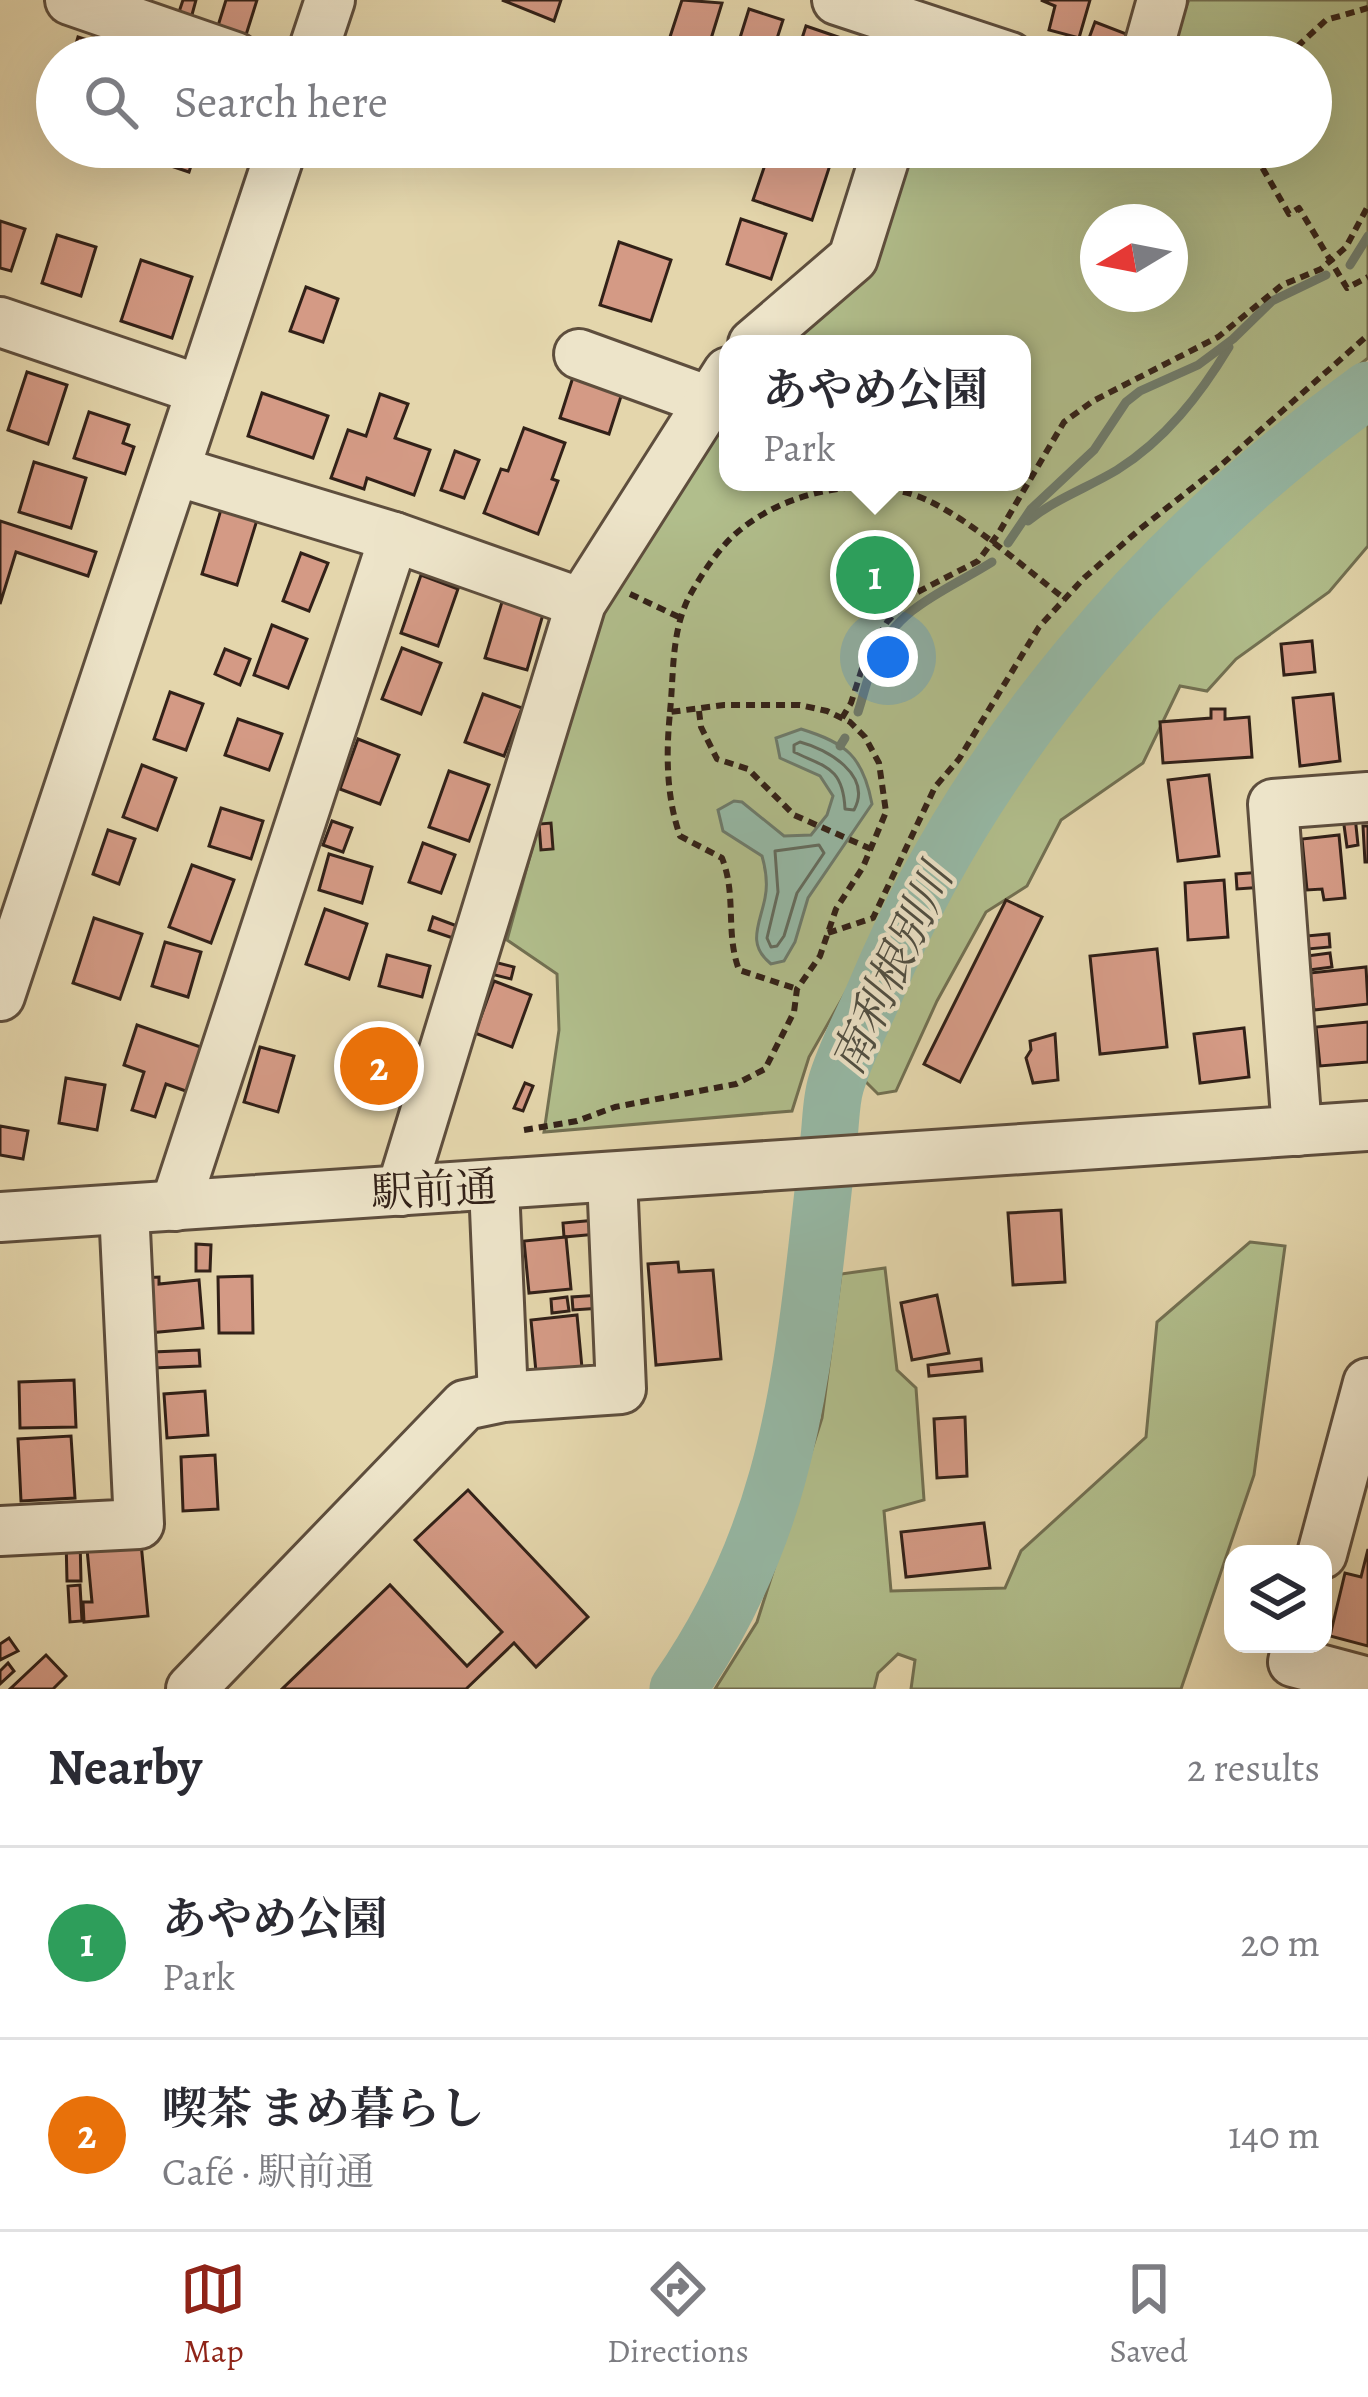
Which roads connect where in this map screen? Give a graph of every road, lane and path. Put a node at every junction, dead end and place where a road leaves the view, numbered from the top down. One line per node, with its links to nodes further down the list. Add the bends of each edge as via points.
1 (70, 0): 7 (street)
2 (331, 0): 8 (street)
3 (836, 0): 6 (street)
4 (1162, 0): 9 (street)
5 (1368, 8): 10 (path, via 1326,20)
6 (926, 29)
7 (174, 36)
8 (318, 36)
9 (1153, 36)
10 (1309, 36)
11 (275, 168): 21 (street)
12 (881, 168): 17 (street, via 853,258)
13 (1262, 168): 15 (path, via 1289,214 1299,208 1348,288)
14 (1368, 206): 23 (path, via 1346,247 1322,269 1282,285 1218,337 1064,422)
15 (1368, 277)
16 (0, 322): 21 (street)
17 (763, 335)
18 (1368, 335): 29 (path)
19 (579, 354): 20 (street)
20 (718, 387): 28 (street)
21 (201, 390): 22 (street)
22 (176, 471): 27 (street); 38 (street)
23 (1031, 475)
24 (844, 491): 30 (path, via 773,509 743,527)
25 (900, 491): 29 (path, via 980,532)
26 (1021, 491): 33 (path, via 978,561 912,595 887,622)
27 (394, 537): 28 (street); 45 (street)
28 (589, 591): 30 (path); 44 (street)
29 (1064, 599): 36 (path, via 935,787 873,917)
30 (681, 618): 32 (path)
31 (699, 711): 32 (path); 33 (path, via 800,706); 35 (path, via 717,759 748,769 782,806)
32 (670, 712): 37 (path, via 675,820 680,836 722,858 739,970)
33 (842, 718): 35 (path, via 879,763 886,812)
34 (1368, 797): 41 (street, via 1273,804)
35 (871, 849): 36 (path)
36 (828, 933): 37 (path)
37 (796, 989): 40 (path, via 794,1012 765,1069 736,1084)
38 (0, 996)
39 (1368, 1126): 41 (street, 駅前通)
40 (524, 1130)
41 (1298, 1131): 42 (street, 駅前通)
42 (611, 1177): 43 (street, 駅前通); 49 (street, via 621,1389)
43 (494, 1186): 44 (street, 駅前通); 49 (street)
44 (401, 1190): 45 (street, 駅前通)
45 (175, 1206): 46 (street, 駅前通)
46 (124, 1209): 47 (street, 駅前通); 50 (street, via 139,1524)
47 (0, 1217)
48 (1368, 1383): 51 (street)
49 (503, 1397): 54 (street, via 465,1405)
50 (0, 1531)
51 (1324, 1545)
52 (1296, 1653): 53 (street, via 1293,1662)
53 (1368, 1682)
54 (191, 1689)

